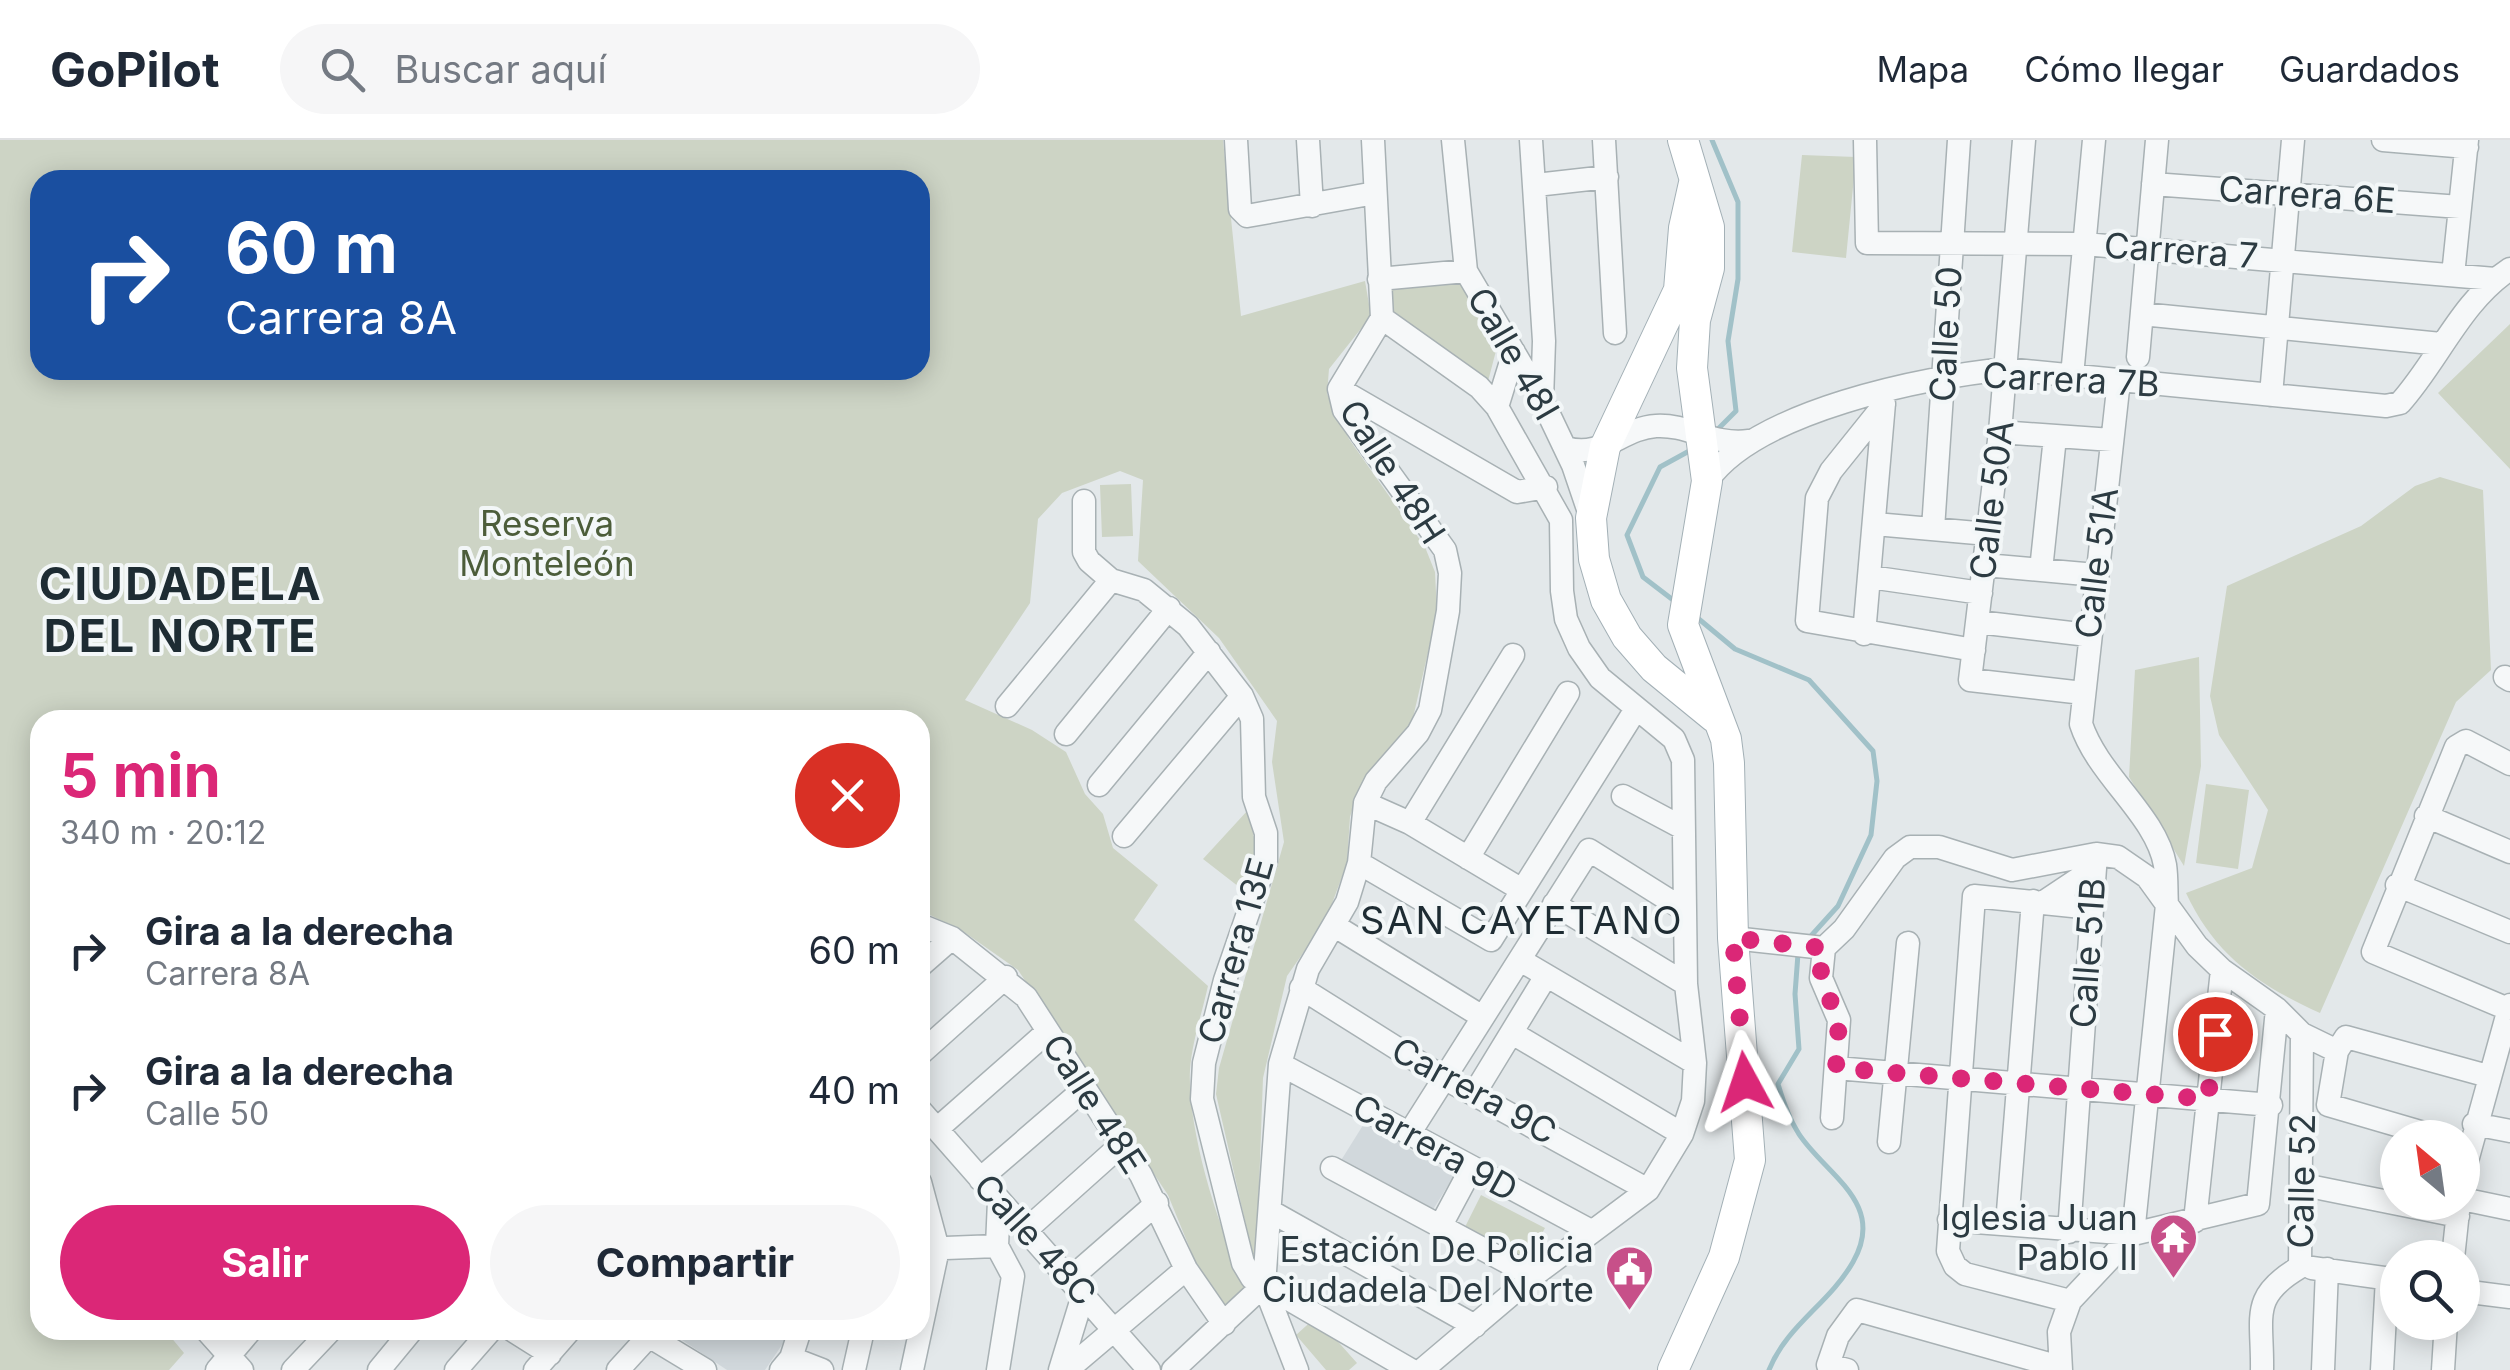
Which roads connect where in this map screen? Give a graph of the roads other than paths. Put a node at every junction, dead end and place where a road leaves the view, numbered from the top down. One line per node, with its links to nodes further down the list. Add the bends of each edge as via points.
1 (1236, 140): 22 (street, via 1240,208 1247,216)
2 (1308, 140): 22 (street)
3 (1373, 140): 21 (street)
4 (1453, 140): 29 (street, Calle 48I)
5 (1531, 140): 19 (street)
6 (1604, 140): 16 (street)
7 (1683, 140): 17 (main road)
8 (1865, 140): 24 (street, Carrera 7, via 1866,243)
9 (1958, 140): 24 (street, Calle 50)
10 (2024, 140): 25 (street, Calle 50A)
11 (2094, 140): 26 (street)
12 (2157, 140): 18 (street)
13 (2292, 140): 20 (street)
14 (2383, 140): 15 (street)
15 (2467, 144): 23 (street)
16 (1607, 177): 19 (street); 36 (street)
17 (1694, 182): 55 (main road, via 1709,227 1709,268 1695,320); 56 (main road, via 1678,290)
18 (2153, 184): 20 (street, Carrera 6E); 27 (street)
19 (1536, 185): 47 (street)
20 (2288, 193): 23 (street, Carrera 6E); 28 (street)
21 (1375, 194): 22 (street); 32 (street)
22 (1312, 206)
23 (2460, 207): 31 (street)
24 (1951, 241): 25 (street, Carrera 7); 42 (street, Calle 50)
25 (2014, 241): 26 (street, Carrera 7); 40 (street, Calle 50A)
26 (2084, 244): 27 (street, Carrera 7); 41 (street)
27 (2147, 249): 28 (street, Carrera 7); 33 (street)
28 (2280, 258): 31 (street, Carrera 7); 35 (street)
29 (1466, 271): 32 (street); 38 (street, Calle 48I)
30 (2502, 274): 31 (street, Carrera 7); 37 (street)
31 (2452, 275)
32 (1379, 279): 34 (street)
33 (2142, 314): 35 (street); 39 (street)
34 (1382, 318): 44 (street, Calle 48H); 48 (street)
35 (2276, 325): 37 (street); 45 (street)
36 (1616, 334)
37 (2441, 344): 45 (street, Carrera 7B, via 2400,403)
38 (1514, 352): 47 (street, Calle 48I); 48 (street)
39 (2138, 356)
40 (2006, 369): 41 (street, Carrera 7B); 42 (street, Carrera 7B); 50 (street, Calle 50A)
41 (2072, 376): 43 (street, Carrera 7B)
42 (1944, 377): 46 (street, Carrera 7B); 62 (street, Calle 50)
43 (2119, 380): 45 (street, Carrera 7B); 53 (street, Calle 51A)
44 (1339, 388): 58 (street, via 1517,492); 89 (street, Calle 48H, via 1344,410 1430,524 1450,573 1430,710)
45 (2271, 395)
46 (1885, 398): 52 (street, Carrera 7B); 61 (street); 72 (street, via 1817,498 1807,621)
47 (1542, 400): 49 (street, Calle 48I)
48 (1497, 407): 54 (street)
49 (1554, 425): 54 (street); 57 (street, Calle 48I)
50 (2000, 432): 51 (street); 63 (street, Calle 50A)
51 (2055, 437): 53 (street); 65 (street)
52 (1752, 440): 55 (street, Carrera 7B); 55 (street, Carrera 7B, via 1719,464)
53 (2112, 440): 66 (street, Calle 51A)
54 (1522, 446): 58 (street)
55 (1704, 446): 56 (street, via 1665,426 1636,429); 74 (main road)
56 (1606, 447): 57 (street, Calle 48I); 60 (main road)
57 (1566, 448): 60 (street, Calle 48I)
58 (1546, 487): 83 (street, via 1561,520 1566,619 1600,678)
59 (1084, 502): 68 (street, via 1084,552)
60 (1591, 518): 78 (main road, via 1606,600)
61 (1875, 524): 62 (street); 67 (street)
62 (1933, 529): 63 (street)
63 (1988, 534): 64 (street, Calle 50A)
64 (1984, 565): 65 (street); 69 (street, Calle 50A)
65 (2041, 570): 66 (street)
66 (2096, 575): 73 (street, Calle 51A)
67 (1870, 577): 69 (street); 72 (street)
68 (1111, 580): 70 (street, Carrera 13E, via 1144,590); 82 (street)
69 (1981, 593): 71 (street, Calle 50A)
70 (1168, 608): 76 (street, Carrera 13E); 85 (street)
71 (1978, 622): 73 (street); 75 (street, Calle 50A)
72 (1864, 634): 75 (street)
73 (2088, 635): 80 (street, Calle 51A)
74 (1686, 638): 78 (main road, via 1676,667); 84 (main road)
75 (1974, 650): 80 (street, Calle 50A, via 1970,680)
76 (1209, 652): 81 (street, Carrera 13E); 87 (street)
77 (1513, 656): 91 (street)
78 (1654, 668): 84 (main road)
79 (1568, 693): 95 (street)
80 (2082, 693): 102 (street, Calle 51A, via 2088,745 2154,836 2165,864)
81 (1242, 696): 93 (street); 180 (street, Carrera 13E, via 1252,719 1254,796 1268,848 1225,980 1202,1099 1243,1263)
82 (1007, 706)
83 (1636, 709): 92 (street, via 1674,738 1682,760); 99 (street)
84 (1716, 719): 109 (main road, via 1729,763)
85 (1066, 734)
86 (2510, 764): 90 (street, via 2466,741 2456,746)
87 (1099, 785)
88 (1623, 796): 92 (street)
89 (1365, 803): 91 (street); 97 (street, Calle 48H)
90 (2426, 816): 94 (street); 98 (street)
91 (1410, 823): 95 (street)
92 (1683, 828): 104 (street)
93 (1124, 836)
94 (2510, 852)
95 (1468, 858): 99 (street)
96 (2094, 862): 100 (street); 102 (street, via 2134,864); 103 (street, Calle 51B); 111 (street, via 2012,870 1939,847 1910,847 1844,929)
97 (1358, 863): 99 (street, via 1490,940); 105 (street, Calle 48H)
98 (2397, 885): 107 (street); 119 (street, via 2375,955)
99 (1522, 890)
100 (2039, 902): 103 (street); 133 (street, via 1974,896); 135 (street)
101 (1554, 904): 104 (street, via 1589,850); 113 (street); 117 (street)
102 (2167, 905): 114 (street); 139 (street)
103 (2092, 908): 136 (street, Calle 51B)
104 (1683, 909): 117 (street)
105 (1335, 926): 118 (street, Calle 48H); 121 (street)
106 (930, 930): 108 (street, Calle 48E)
107 (2510, 932)
108 (952, 938): 112 (street); 116 (street, Calle 48E)
109 (1733, 938): 111 (street); 221 (main road, via 1750,1160 1724,1257)
110 (1908, 943): 131 (street)
111 (1807, 946): 130 (street, via 1839,1020)
112 (930, 957)
113 (1520, 960): 115 (street); 121 (street)
114 (2222, 970): 120 (street); 140 (street)
115 (1546, 976): 123 (street); 128 (street)
116 (1006, 978): 122 (street, Calle 48E); 126 (street)
117 (1686, 984): 128 (street)
118 (1301, 988): 129 (street, Calle 48H); 134 (street, Carrera 9C)
119 (2509, 1007): 127 (street)
120 (2277, 1009): 124 (street); 141 (street)
121 (1481, 1016): 134 (street)
122 (1047, 1032): 137 (street, Calle 48E); 146 (street)
123 (1514, 1034): 138 (street); 149 (street)
124 (2302, 1034): 125 (street); 156 (street, Calle 52)
125 (2341, 1044): 132 (street); 143 (street, Calle 52, via 2328,1104)
126 (930, 1045)
127 (2503, 1051): 132 (street)
128 (1694, 1063): 149 (street, via 1693,1101)
129 (1280, 1064): 148 (street, Carrera 9D); 163 (street, Calle 48H)
130 (1836, 1068): 131 (street); 142 (street)
131 (1895, 1072): 133 (street); 151 (street)
132 (2488, 1076): 144 (street)
133 (1957, 1077): 135 (street); 164 (street)
134 (1444, 1078): 138 (street, Carrera 9C); 148 (street)
135 (2017, 1083): 136 (street); 166 (street)
136 (2078, 1086): 139 (street); 170 (street, Calle 51B)
137 (1082, 1090): 152 (street, Calle 48E); 155 (street)
138 (1474, 1094): 157 (street, Carrera 9C)
139 (2149, 1094): 140 (street); 171 (street)
140 (2208, 1099): 141 (street); 165 (street)
141 (2271, 1104): 165 (street, via 2258,1204)
142 (1832, 1118)
143 (2381, 1120)
144 (2474, 1120)
145 (930, 1121): 146 (street, Calle 48C)
146 (937, 1129): 155 (street, Calle 48C)
147 (2510, 1131): 150 (street)
148 (1410, 1134): 154 (street, Carrera 9D)
149 (1682, 1134): 157 (street)
150 (2480, 1135)
151 (1889, 1142)
152 (1121, 1145): 160 (street, Calle 48E); 168 (street)
153 (1332, 1168): 167 (street, Carrera 9D)
154 (1471, 1169): 167 (street); 169 (street, Carrera 9D)
155 (980, 1180): 159 (street, Calle 48C)
156 (2304, 1185): 158 (street); 174 (street, Calle 52)
157 (1648, 1190): 169 (street)
158 (2380, 1195)
159 (999, 1202): 168 (street, Calle 48C); 172 (street)
160 (1156, 1203): 175 (street, Calle 48E); 179 (street)
161 (2480, 1207): 162 (street)
162 (2510, 1209)
163 (1270, 1211): 180 (street, Calle 48H); 185 (street)
164 (1949, 1220): 166 (street); 183 (street, via 1948,1251 1965,1274)
165 (2195, 1221): 171 (street)
166 (2007, 1224): 170 (street)
167 (1440, 1228): 177 (street, Carrera 9D)
168 (1026, 1230): 179 (street, Calle 48C)
169 (1591, 1231): 177 (street)
170 (2069, 1232): 171 (street)
171 (2133, 1234): 183 (street)
172 (997, 1246): 173 (street); 215 (street, via 1012,1276)
173 (930, 1249)
174 (2300, 1267): 176 (street); 222 (street, Calle 52, via 2263,1297)
175 (1186, 1269): 184 (street, Calle 48E); 186 (street)
176 (2327, 1269): 178 (street); 223 (street)
177 (1533, 1276): 185 (street)
178 (2380, 1277)
179 (1078, 1285): 186 (street, Calle 48C); 216 (street)
180 (1264, 1286): 184 (street); 204 (street, Calle 48H); 219 (street)
181 (2480, 1293): 182 (street)
182 (2510, 1297)
183 (2070, 1301): 206 (street, via 2059,1332)
184 (1224, 1324): 218 (street)
185 (1474, 1326): 220 (street)
186 (1113, 1330): 216 (street); 217 (street, Calle 48C)
187 (213, 1340): 203 (street)
188 (246, 1340): 203 (street)
189 (322, 1340): 208 (street)
190 (404, 1340): 209 (street)
191 (482, 1340): 210 (street)
192 (521, 1340): 201 (street)
193 (561, 1340): 201 (street)
194 (639, 1340): 211 (street)
195 (655, 1340): 207 (street)
196 (796, 1340): 202 (street)
197 (861, 1340): 213 (street)
198 (916, 1340): 214 (street)
199 (2385, 1340): 224 (street)
200 (2445, 1340): 225 (street)
201 (542, 1362)
202 (786, 1364): 212 (street)
203 (230, 1365)
204 (1289, 1366)
205 (1837, 1367): 206 (street, via 1838,1336 1856,1310)
206 (2061, 1368)
207 (700, 1369)
208 (293, 1370)
209 (379, 1370)
210 (456, 1370)
211 (618, 1370)
212 (822, 1370)
213 (854, 1370)
214 (912, 1370)
215 (998, 1370)
216 (1063, 1370)
217 (1149, 1370)
218 (1173, 1370)
219 (1412, 1370)
220 (1422, 1370)
221 (1673, 1370)
222 (2262, 1370)
223 (2323, 1370)
224 (2382, 1370)
225 (2443, 1370)

